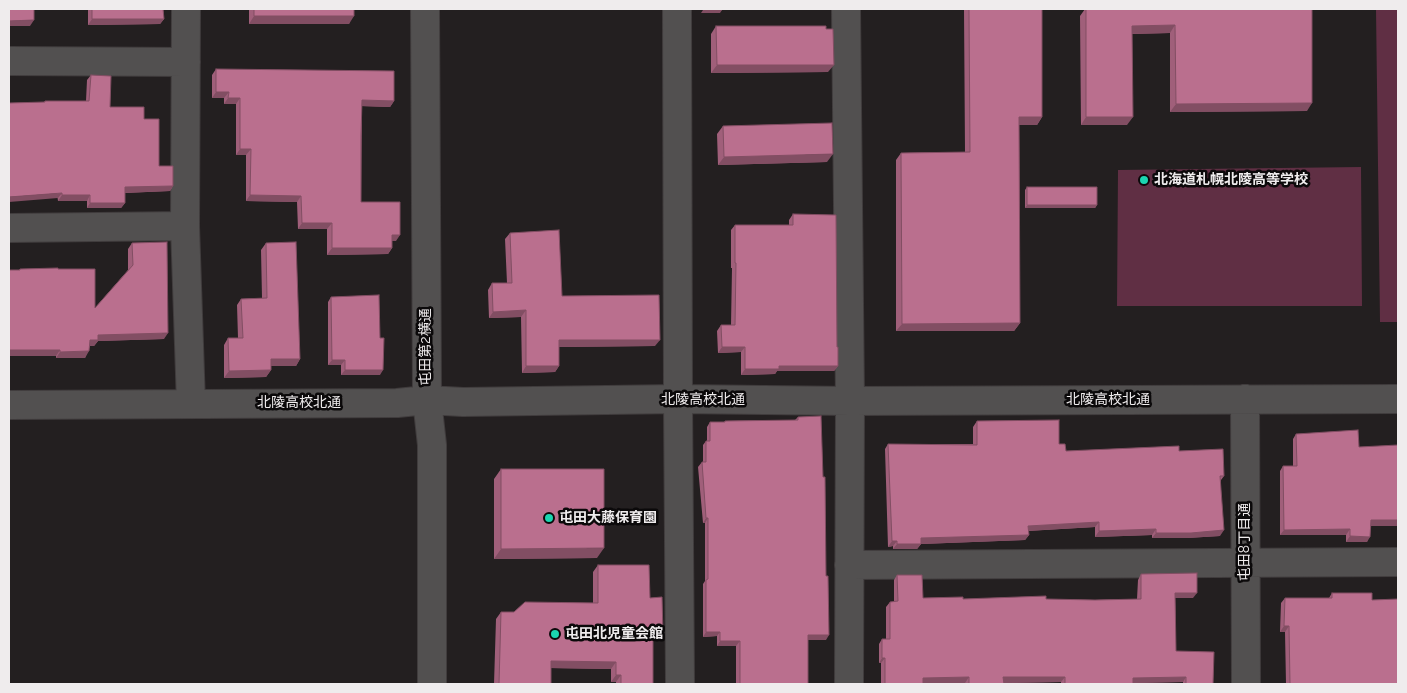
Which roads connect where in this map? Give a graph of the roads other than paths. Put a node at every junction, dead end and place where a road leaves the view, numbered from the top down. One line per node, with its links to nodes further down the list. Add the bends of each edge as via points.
1 (186, 9): 6 (street)
2 (425, 9): 10 (street, 屯田第2横通)
3 (677, 9): 11 (street)
4 (846, 9): 13 (street)
5 (9, 61): 6 (street)
6 (186, 62): 7 (street)
7 (185, 226): 8 (street); 14 (street)
8 (9, 228)
9 (1398, 399): 12 (street, 北陵高校北通)
10 (427, 400): 11 (street, 北陵高校北通); 14 (street, 北陵高校北通); 19 (street, 屯田第2横通, via 432,445)
11 (678, 400): 13 (street, 北陵高校北通); 20 (street)
12 (1245, 400): 13 (street, 北陵高校北通); 17 (street, 屯田8丁目通)
13 (850, 401): 18 (street)
14 (191, 404): 15 (street, 北陵高校北通)
15 (9, 405)
16 (1398, 562): 17 (street)
17 (1245, 563): 18 (street); 22 (street, 屯田8丁目通)
18 (849, 565): 21 (street)
19 (432, 684)
20 (680, 684)
21 (849, 684)
22 (1246, 684)

